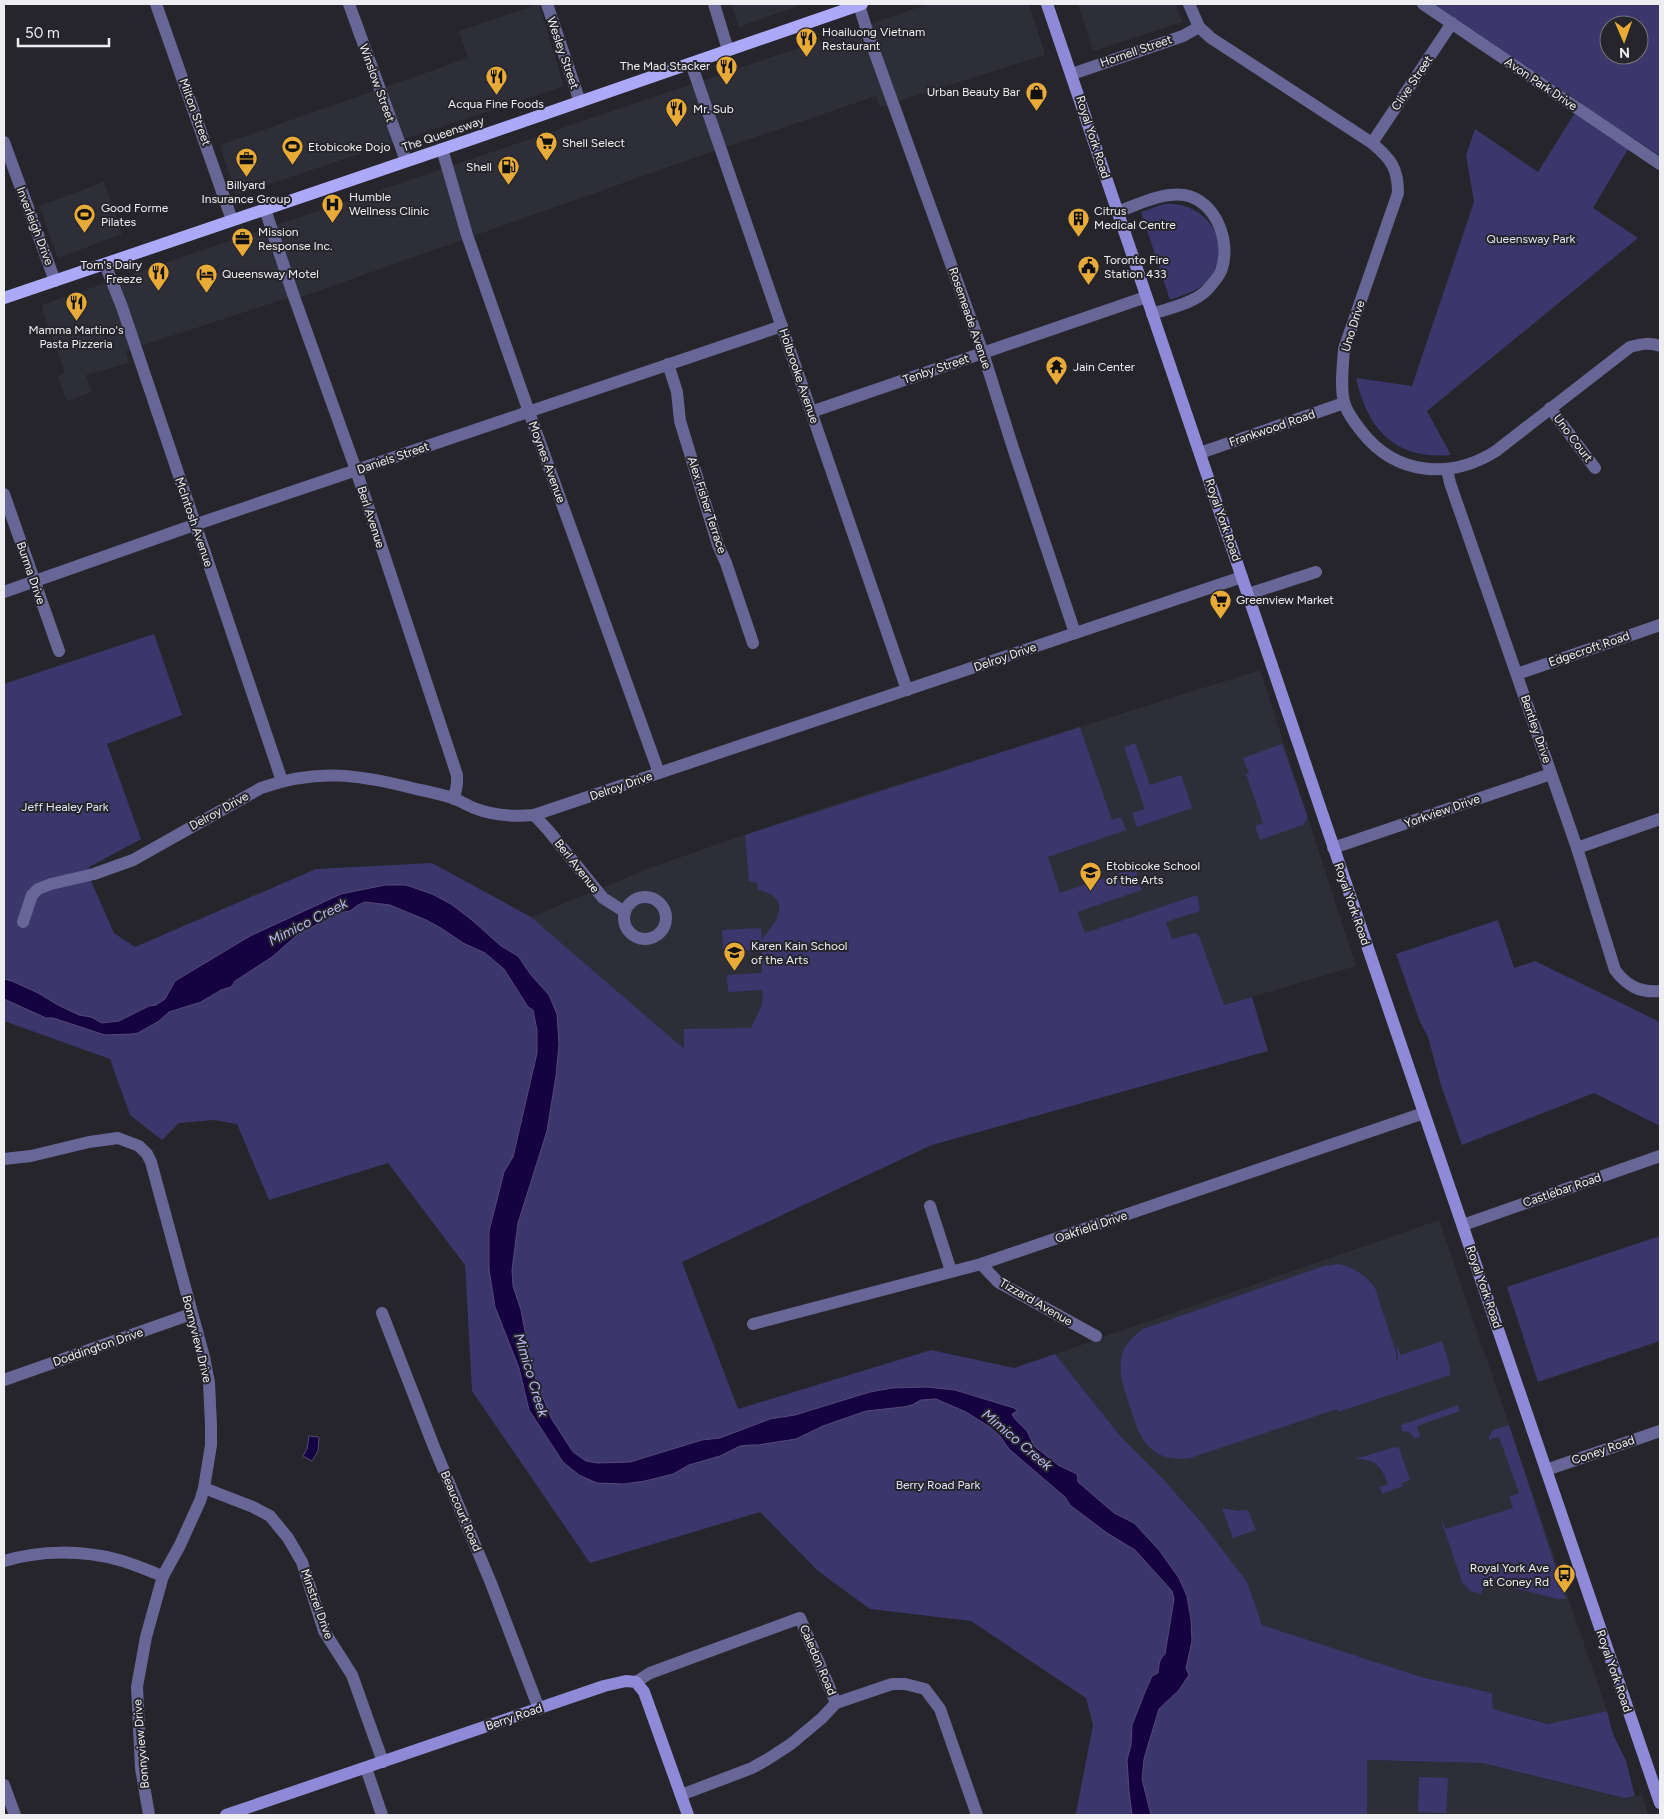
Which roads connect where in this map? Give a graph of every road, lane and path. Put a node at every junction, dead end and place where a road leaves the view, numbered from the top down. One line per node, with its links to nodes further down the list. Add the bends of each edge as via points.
1 (156, 4): 22 (street, Milton Street)
2 (349, 4): 18 (street, Winslow Street)
3 (546, 4): 14 (street, Wesley Street)
4 (714, 4): 11 (street)
5 (861, 4): 11 (main road, The Queensway); 30 (street, Rosemeade Avenue, via 871,43)
6 (1047, 4): 13 (main road, Royal York Road)
7 (1189, 4): 10 (street, Uno Drive)
8 (1423, 4): 9 (street, Avon Park Drive)
9 (1452, 24): 16 (street, Clive Street); 19 (street, Avon Park Drive)
10 (1199, 27): 13 (street, Hornell Street, via 1182,36); 16 (street, Uno Drive)
11 (728, 50): 12 (main road, The Queensway)
12 (691, 63): 14 (main road, The Queensway); 28 (street, Holbrooke Avenue)
13 (1072, 74): 21 (main road, Royal York Road)
14 (580, 102): 17 (main road, The Queensway)
15 (4, 142): 24 (street, Inverleigh Drive)
16 (1372, 143): 32 (street, Uno Drive, via 1388,157 1398,183 1398,194 1344,349)
17 (442, 149): 18 (main road, The Queensway); 34 (street, Moynes Avenue)
18 (406, 162): 20 (main road, The Queensway)
19 (1660, 164)
20 (265, 209): 22 (main road, The Queensway); 39 (street, Berl Avenue)
21 (1117, 212): 25 (main road, Royal York Road); 27 (street, via 1156,199 1183,195 1211,211 1224,238 1221,270 1206,291 1196,298)
22 (232, 220): 23 (main road, The Queensway)
23 (106, 264): 24 (main road, The Queensway); 41 (street, McIntosh Avenue)
24 (55, 281): 26 (main road, The Queensway)
25 (1146, 297): 27 (main road, Royal York Road); 30 (street, Tenby Street)
26 (4, 298)
27 (1152, 314): 36 (main road, Royal York Road)
28 (782, 326): 31 (street, Daniels Street); 35 (street, Holbrooke Avenue)
29 (1660, 346): 33 (street, Uno Drive, via 1641,344 1630,347)
30 (983, 353): 35 (street, Tenby Street); 48 (street, Rosemeade Avenue)
31 (668, 364): 34 (street, Daniels Street); 49 (street, Alex Fisher Terrace, via 677,392 680,421 718,545)
32 (1344, 403): 36 (street, Frankwood Road); 38 (street, Uno Drive, via 1357,426 1382,452 1414,466)
33 (1550, 408): 37 (street, Uno Court); 38 (street, Uno Drive, via 1486,457)
34 (529, 412): 39 (street, Daniels Street); 53 (street, Moynes Avenue)
35 (811, 412): 52 (street, Holbrooke Avenue)
36 (1200, 453): 43 (main road, Royal York Road)
37 (1595, 468)
38 (1447, 469): 51 (street, Bentley Drive)
39 (356, 470): 41 (street, Daniels Street); 56 (street, Berl Avenue, via 457,775)
40 (4, 494): 44 (street, Burma Drive)
41 (194, 525): 44 (street, Daniels Street); 55 (street, McIntosh Avenue)
42 (1316, 572): 46 (street)
43 (1242, 577): 46 (main road, Royal York Road); 48 (street, Delroy Drive)
44 (34, 582): 45 (street, Daniels Street); 50 (street, Burma Drive)
45 (4, 592)
46 (1248, 594): 59 (main road, Royal York Road)
47 (1660, 625): 51 (street, Edgecroft Road)
48 (1075, 633): 52 (street, Delroy Drive)
49 (753, 643)
50 (59, 651)
51 (1517, 674): 54 (street, Bentley Drive)
52 (907, 690): 53 (street, Delroy Drive)
53 (659, 773): 57 (street, Delroy Drive)
54 (1552, 774): 59 (street, Yorkview Drive); 60 (street, Bentley Drive)
55 (282, 781): 56 (street, Delroy Drive, via 317,775 348,775 374,778); 62 (street, Delroy Drive, via 261,788 134,860 38,889 32,894)
56 (454, 798): 57 (street, Delroy Drive, via 490,814)
57 (534, 815): 61 (street, Berl Avenue, via 603,898)
58 (1660, 819): 60 (street)
59 (1333, 848): 64 (main road, Royal York Road)
60 (1577, 848): 63 (street, Bentley Drive, via 1615,970 1629,986 1646,992)
61 (625, 912)
62 (23, 922)
63 (1660, 991)
64 (1424, 1114): 68 (main road, Royal York Road); 69 (street, Oakfield Drive)
65 (1660, 1156): 68 (street, Castlebar Road)
66 (4, 1159): 72 (street, Bonnyview Drive, via 118,1138 139,1146 151,1162)
67 (930, 1206): 70 (street)
68 (1463, 1225): 77 (main road, Royal York Road)
69 (981, 1264): 70 (street, Oakfield Drive); 74 (street, Tizzard Avenue, via 998,1282)
70 (951, 1271): 73 (street, Oakfield Drive)
71 (382, 1313): 84 (street, Beaucourt Road)
72 (191, 1314): 75 (street, Doddington Drive); 78 (street, Bonnyview Drive, via 205,1366 211,1414 211,1445)
73 (753, 1324)
74 (1096, 1336)
75 (4, 1380)
76 (1660, 1431): 77 (street, Coney Road)
77 (1546, 1470): 89 (main road, Royal York Road)
78 (204, 1488): 80 (street, Bonnyview Drive); 85 (street, Minstrel Drive, via 270,1516 288,1538 302,1562 324,1631 352,1675)
79 (4, 1561): 80 (street, via 33,1555 82,1553 121,1561)
80 (163, 1576): 91 (street, Bonnyview Drive, via 146,1637 137,1687 141,1768)
81 (800, 1618): 82 (street, Berry Road, via 650,1673); 83 (street, Caledon Road)
82 (636, 1682): 84 (main road, Berry Road, via 615,1683); 88 (main road, via 644,1692)
83 (836, 1703): 88 (street, via 791,1744 768,1759); 95 (street, via 892,1684 925,1689 940,1709)
84 (539, 1709): 85 (main road, Berry Road)
85 (383, 1762): 86 (main road, Berry Road)
86 (366, 1768): 92 (main road, Berry Road); 93 (street)
87 (4, 1785): 90 (street)
88 (681, 1794): 94 (main road)
89 (1660, 1803)
90 (15, 1815)
91 (149, 1815)
92 (226, 1815)
93 (382, 1815)
94 (688, 1815)
95 (977, 1815)

